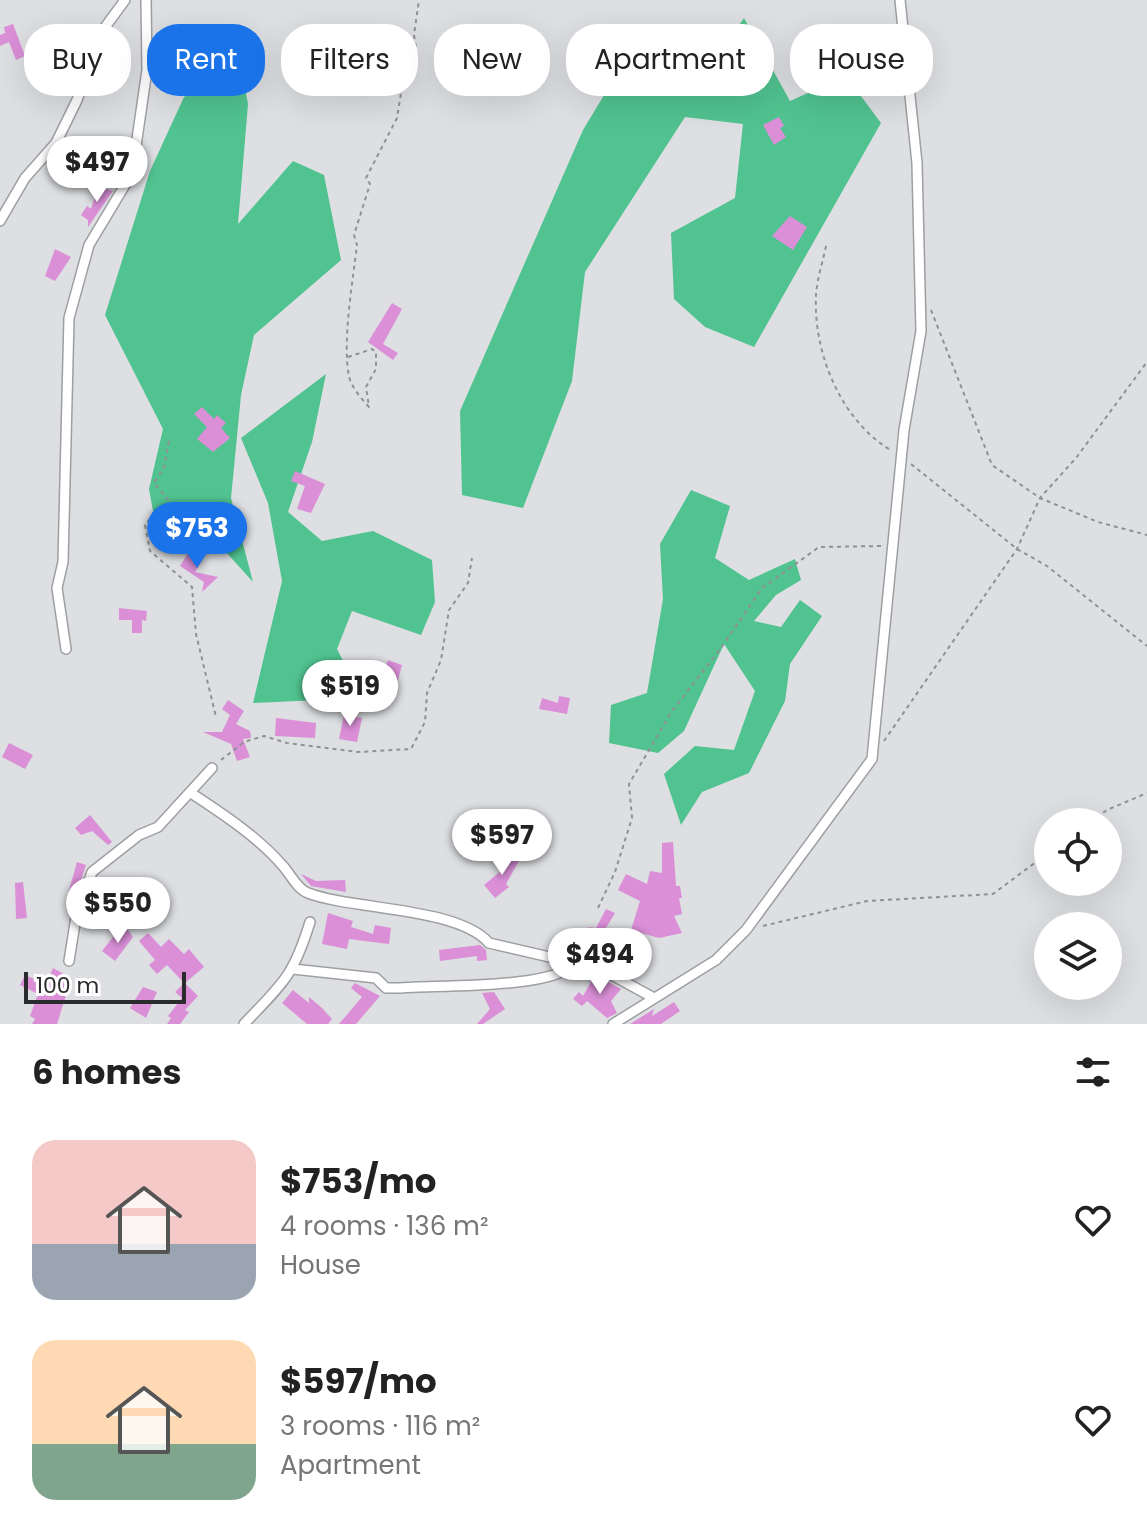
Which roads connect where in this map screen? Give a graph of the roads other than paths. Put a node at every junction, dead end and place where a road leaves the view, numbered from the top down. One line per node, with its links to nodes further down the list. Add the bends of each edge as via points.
1 (125, 0): 4 (street, via 100,34 56,143 25,178)
2 (146, 0): 5 (street, via 147,70 136,146 125,185 89,245 69,318 63,562 57,588)
3 (900, 0): 12 (street, via 917,163 921,331 902,456 872,759 746,930 716,960)
4 (0, 221)
5 (66, 649)
6 (212, 768): 7 (street)
7 (191, 793): 9 (street, via 158,827 139,835 92,872 76,917); 10 (street, via 258,841 303,891 335,901 389,906 478,930 489,943)
8 (310, 922): 11 (street)
9 (69, 961)
10 (572, 964): 11 (street, via 562,974 526,980 401,988 386,988 376,978); 12 (street, via 601,969)
11 (293, 969): 13 (street, via 271,1000)
12 (654, 998): 14 (street)
13 (244, 1024)
14 (613, 1024)

